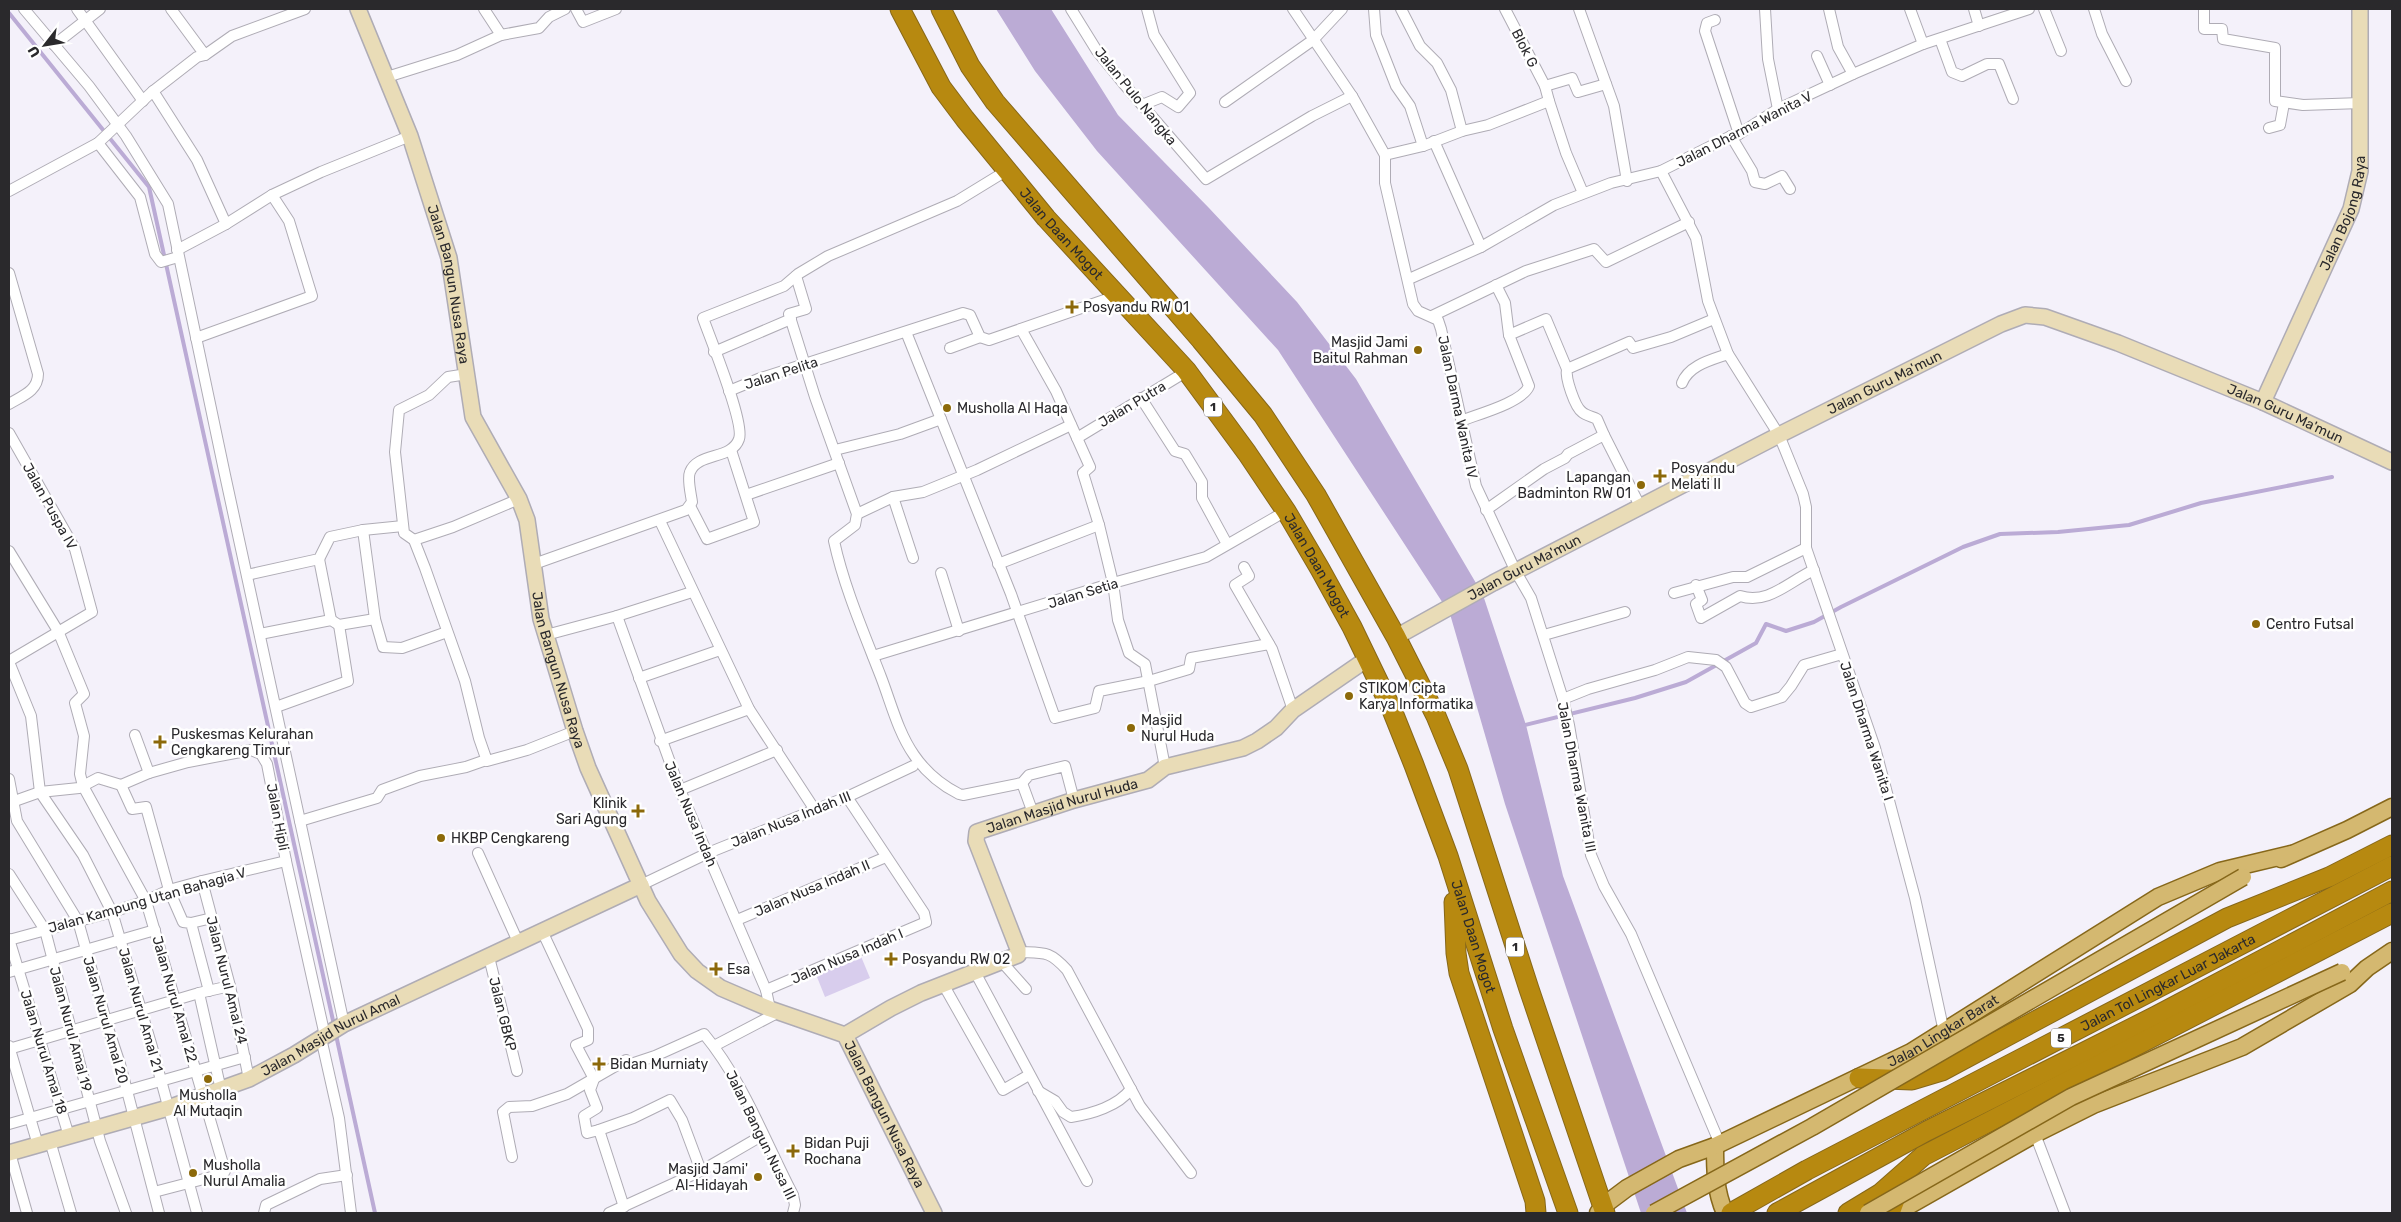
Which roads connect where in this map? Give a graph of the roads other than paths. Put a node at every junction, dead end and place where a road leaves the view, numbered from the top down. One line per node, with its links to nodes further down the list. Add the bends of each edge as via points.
1 (24, 9): 37 (street)
2 (77, 9): 30 (street)
3 (100, 9): 30 (street)
4 (171, 9): 39 (street)
5 (305, 9): 39 (street, via 232,36)
6 (358, 9): 42 (street, Jalan Bangun Nusa Raya)
7 (484, 9): 33 (street)
8 (565, 9): 33 (street, via 549,17 539,28)
9 (576, 9): 10 (street, via 580,20 585,22)
10 (616, 9)
11 (900, 9): 66 (highway, Jalan Daan Mogot / 1, via 941,87)
12 (941, 9): 155 (highway, 1, via 970,66 995,102 1263,415 1316,495)
13 (1071, 9): 55 (street, Jalan Pulo Nangka, via 1097,51)
14 (1147, 9): 55 (street, via 1154,34 1190,93 1178,107 1162,97)
15 (1293, 9): 35 (street)
16 (1342, 9): 35 (street)
17 (1374, 9): 64 (street, via 1376,35 1396,86 1410,106)
18 (1400, 9): 59 (street, via 1420,46 1437,63 1451,90)
19 (1505, 9): 46 (street, Blok G)
20 (1578, 9): 44 (street)
21 (1765, 9): 56 (street, via 1768,59)
22 (1829, 9): 41 (street, via 1838,47)
23 (1910, 9): 36 (street)
24 (1974, 9): 32 (street)
25 (2029, 9): 32 (street, Jalan Dharma Wanita V)
26 (2044, 9): 38 (street)
27 (2094, 9): 43 (street, via 2102,34)
28 (2204, 9): 53 (street, via 2204,29 2222,29 2223,39 2274,48 2274,101)
29 (2360, 9): 54 (street, Jalan Bojong Raya)
30 (85, 19): 37 (street); 50 (street)
31 (1715, 20): 60 (street, via 1706,23 1705,31)
32 (1979, 26): 34 (street, Jalan Dharma Wanita V)
33 (501, 35): 42 (street, via 457,54)
34 (1940, 39): 36 (street, Jalan Dharma Wanita V); 49 (street, via 1952,72 1962,76 1987,64 1999,64)
35 (1313, 40): 48 (street); 52 (street)
36 (1923, 44): 41 (street, Jalan Dharma Wanita V)
37 (54, 45): 57 (street, via 89,86)
38 (2061, 51)
39 (205, 54): 47 (street, via 197,56)
40 (1817, 56): 45 (street)
41 (1853, 74): 45 (street, Jalan Dharma Wanita V)
42 (387, 77): 61 (street, Jalan Bangun Nusa Raya)
43 (2126, 81)
44 (1606, 84): 46 (street, via 1578,92 1572,78); 68 (street, via 1614,106)
45 (1830, 85): 56 (street, Jalan Dharma Wanita V)
46 (1545, 86): 51 (street, Blok G)
47 (153, 91): 50 (street); 74 (street, via 197,160)
48 (1352, 96): 55 (street, Jalan Pulo Nangka, via 1206,179); 65 (street)
49 (2013, 99)
50 (143, 101): 57 (street)
51 (1549, 101): 59 (street); 71 (street, Blok G)
52 (1225, 102)
53 (2284, 103): 54 (street); 58 (street, via 2280,125)
54 (2361, 103): 100 (street, Jalan Bojong Raya, via 2360,171 2354,200)
55 (1142, 105)
56 (1778, 109): 60 (street, Jalan Dharma Wanita V)
57 (115, 126): 62 (street); 76 (street, via 126,136 164,194)
58 (2268, 128)
59 (1462, 131): 63 (street)
60 (1735, 135): 67 (street, Jalan Dharma Wanita V); 69 (street, via 1755,182 1765,184 1782,176)
61 (410, 136): 72 (street); 96 (street, Jalan Bangun Nusa Raya, via 449,258)
62 (100, 141): 70 (street); 76 (street, via 140,198 155,254 163,262)
63 (1434, 142): 64 (street); 75 (street)
64 (1423, 146): 65 (street)
65 (1385, 156): 79 (street, Jalan Darma Wanita IV, via 1384,183)
66 (1006, 171): 78 (street, via 957,201 846,247); 81 (highway, Jalan Daan Mogot / 1)
67 (1661, 171): 68 (street, Jalan Dharma Wanita V); 73 (street, Jalan Dharma Wanita I)
68 (1627, 181): 71 (street, Jalan Dharma Wanita V)
69 (1790, 189)
70 (9, 191)
71 (1583, 193): 75 (street, Jalan Dharma Wanita V, via 1554,205)
72 (272, 195): 74 (street); 89 (street, via 289,221 312,296)
73 (1689, 222): 80 (street, via 1606,262 1594,248 1526,271); 84 (street, Jalan Dharma Wanita I, via 1696,238)
74 (226, 224): 76 (street)
75 (1481, 247): 79 (street, Jalan Dharma Wanita V)
76 (176, 255): 89 (street)
77 (9, 273): 101 (street, via 38,374 38,382 33,389)
78 (796, 276): 83 (street, via 806,309 789,314); 91 (street, via 784,286 703,318)
79 (1409, 279): 82 (street, Jalan Darma Wanita IV, via 1418,311)
80 (1496, 285): 82 (street); 87 (street, via 1504,304)
81 (1116, 296): 85 (street); 94 (highway, Jalan Daan Mogot / 1)
82 (1432, 316): 103 (street, Jalan Darma Wanita IV, via 1438,320 1441,329)
83 (791, 319): 91 (street); 93 (street)
84 (1714, 319): 92 (street, Jalan Dharma Wanita I); 95 (street, via 1633,348 1629,342)
85 (1021, 329): 88 (street, via 985,341); 104 (street)
86 (906, 332): 88 (street, Jalan Pelita, via 966,313); 93 (street, Jalan Pelita); 102 (street)
87 (1509, 335): 95 (street, via 1546,319); 103 (street, via 1529,389 1497,408)
88 (980, 337): 90 (street)
89 (196, 338): 139 (street)
90 (950, 348)
91 (714, 352): 98 (street)
92 (1728, 354): 97 (street, via 1699,365 1685,375); 107 (street, Jalan Dharma Wanita I)
93 (804, 366): 98 (street, Jalan Pelita); 111 (street)
94 (1186, 370): 99 (street, Jalan Putra); 121 (highway, Jalan Daan Mogot / 1)
95 (1567, 370): 106 (street, via 1576,403 1582,412 1597,419)
96 (467, 374): 117 (street, Jalan Bangun Nusa Raya, via 473,417); 125 (street, via 448,377 430,395 399,410 395,452)
97 (1682, 383)
98 (729, 391): 110 (street, Jalan Pelita, via 740,436)
99 (1141, 398): 108 (street, Jalan Putra); 128 (street, via 1174,451 1185,454 1202,482 1202,498)
100 (2263, 402): 107 (street, Jalan Guru Ma'mun, via 2118,343 2032,315 2001,324); 112 (street, Jalan Guru Ma'mun)
101 (9, 404)
102 (941, 419): 111 (street, via 900,434); 114 (street)
103 (1463, 420): 120 (street, Jalan Darma Wanita IV, via 1476,486)
104 (1071, 425): 108 (street); 114 (street)
105 (9, 432): 109 (street, Jalan Puspa IV)
106 (1604, 435): 119 (street); 120 (street, via 1544,469)
107 (1779, 435): 119 (street, Jalan Guru Ma'mun); 129 (street, Jalan Dharma Wanita I, via 1805,500)
108 (1077, 438): 124 (street, via 1090,467 1083,473)
109 (13, 448): 149 (street, Jalan Puspa IV, via 75,549 92,612)
110 (731, 450): 115 (street); 118 (street, via 695,464 689,473)
111 (835, 450): 113 (street)
112 (2392, 462)
113 (839, 463): 115 (street); 122 (street)
114 (963, 476): 116 (street, via 923,492); 134 (street)
115 (746, 496): 118 (street, via 754,522 707,539)
116 (893, 497): 122 (street); 131 (street)
117 (520, 499): 127 (street, via 453,528); 133 (street, Jalan Bangun Nusa Raya)
118 (690, 506): 123 (street)
119 (1641, 508): 137 (street, Jalan Guru Ma'mun)
120 (1486, 510): 137 (street, Jalan Darma Wanita IV)
121 (1286, 511): 128 (street, Jalan Setia); 160 (highway, Jalan Daan Mogot / 1)
122 (857, 514): 159 (street, via 854,526 834,540)
123 (660, 521): 133 (street); 142 (street)
124 (1099, 525): 134 (street); 140 (street)
125 (403, 526): 126 (street); 127 (street, via 404,533)
126 (363, 530): 132 (street, via 330,537); 147 (street)
127 (414, 540): 151 (street)
128 (1227, 544): 140 (street, Jalan Setia, via 1192,562)
129 (1806, 548): 136 (street, Jalan Dharma Wanita I); 141 (street, via 1747,577)
130 (9, 551): 149 (street)
131 (912, 558)
132 (319, 559): 139 (street); 148 (street)
133 (534, 564): 153 (street, Jalan Bangun Nusa Raya, via 536,592)
134 (998, 564): 145 (street)
135 (1244, 567): 156 (street, via 1249,576 1235,584)
136 (1814, 570): 141 (street, via 1765,598 1753,600 1740,596 1702,618 1696,604 1702,600); 158 (street, Jalan Dharma Wanita I)
137 (1516, 572): 154 (street, Jalan Dharma Wanita III, via 1532,598); 155 (street, Jalan Guru Ma'mun)
138 (942, 573): 150 (street)
139 (247, 575): 152 (street)
140 (1113, 583): 145 (street, Jalan Setia); 163 (street, via 1118,620 1129,653 1145,664)
141 (1696, 585): 143 (street)
142 (692, 592): 146 (street); 157 (street)
143 (1674, 592)
144 (1625, 612): 154 (street)
145 (1017, 613): 150 (street, Jalan Setia); 163 (street, via 1055,718 1097,707 1099,691)
146 (617, 616): 153 (street); 162 (street, Jalan Nusa Indah)
147 (375, 620): 148 (street); 151 (street, via 383,647 402,648)
148 (335, 622): 152 (street); 165 (street, via 348,681)
149 (58, 631): 161 (street); 179 (street, via 84,694 75,703 84,736 80,774)
150 (959, 631): 159 (street, Jalan Setia)
151 (447, 632): 172 (street, via 465,681)
152 (260, 634): 165 (street)
153 (546, 635): 168 (street, Jalan Bangun Nusa Raya)
154 (1544, 635): 164 (street, Jalan Dharma Wanita III)
155 (1396, 637): 280 (highway, 1, via 1436,716 1458,769)
156 (1269, 644): 163 (street, via 1191,658 1189,668); 167 (street)
157 (720, 650): 162 (street); 166 (street)
158 (1842, 654): 164 (street, via 1804,665 1782,697 1751,706 1745,703 1726,667 1716,660 1688,657 1588,689); 237 (street, Jalan Dharma Wanita I, via 1875,748 1892,810)
159 (873, 656): 177 (street, via 904,737 930,774 963,795)
160 (1367, 659): 167 (street, Jalan Masjid Nurul Huda); 193 (highway, Jalan Daan Mogot / 1, via 1396,719)
161 (9, 661): 181 (street, via 31,716)
162 (639, 678): 170 (street, Jalan Nusa Indah)
163 (1149, 681): 174 (street)
164 (1564, 704): 269 (street, Jalan Dharma Wanita III, via 1591,855 1631,934)
165 (276, 707): 188 (street)
166 (749, 709): 170 (street); 171 (street)
167 (1293, 710): 174 (street, Jalan Masjid Nurul Huda, via 1258,742)
168 (575, 731): 172 (street, via 520,752 489,762); 199 (street, Jalan Bangun Nusa Raya, via 588,768)
169 (135, 735): 175 (street)
170 (660, 741): 180 (street, Jalan Nusa Indah)
171 (777, 750): 180 (street); 185 (street)
172 (486, 760): 188 (street, via 420,776 382,790 377,798)
173 (913, 766): 182 (street, Jalan Nusa Indah III)
174 (1165, 767): 183 (street, Jalan Masjid Nurul Huda, via 1148,780)
175 (148, 773): 178 (street); 195 (street, Jalan Hipli, via 188,762 257,751 267,764)
176 (9, 779): 184 (street, Jalan Nurul Amal 20)
177 (1022, 783): 183 (street, via 1029,775 1065,766); 186 (street)
178 (121, 785): 179 (street, via 98,778); 200 (street, via 132,809 146,807)
179 (83, 786): 181 (street); 202 (street, Jalan Nurul Amal 22)
180 (680, 790): 191 (street, Jalan Nusa Indah)
181 (40, 792): 184 (street); 203 (street, Jalan Nurul Amal 21, via 83,855)
182 (847, 797): 185 (street, Jalan Nusa Indah III); 194 (street)
183 (1074, 800): 186 (street, Jalan Masjid Nurul Huda)
184 (11, 802): 207 (street, Jalan Nurul Amal 20, via 17,821)
185 (815, 810): 191 (street, Jalan Nusa Indah III)
186 (1033, 813): 217 (street, Jalan Masjid Nurul Huda, via 980,830 975,838)
187 (2389, 813): 192 (main road, Jalan Lingkar Barat)
188 (300, 821): 234 (street)
189 (2392, 845): 248 (highway, via 2329,877 2227,918 1942,1071 1912,1080)
190 (478, 853): 214 (street)
191 (708, 853): 199 (street, Jalan Nusa Indah III); 206 (street, Jalan Nusa Indah)
192 (2291, 854): 237 (main road, Jalan Lingkar Barat, via 2220,871 2158,897); 293 (main road, Jalan Lingkar Barat, bridge, via 2243,877 1812,1128)
193 (1448, 856): 230 (highway, via 1456,953); 235 (highway, Jalan Daan Mogot / 1)
194 (886, 857): 206 (street, Jalan Nusa Indah II); 227 (street, Jalan Nusa Indah I, via 927,919 921,925)
195 (286, 861): 198 (street, Jalan Kampung Utan Bahagia V); 238 (street, Jalan Hipli)
196 (2392, 866): 295 (highway, Jalan Tol Lingkar Luar Jakarta / 5, via 1806,1170)
197 (9, 874): 209 (street, Jalan Nurul Amal 19)
198 (202, 881): 200 (street, Jalan Kampung Utan Bahagia V); 205 (street, Jalan Nurul Amal 24)
199 (641, 886): 211 (street, Jalan Masjid Nurul Amal); 232 (street, Jalan Bangun Nusa Raya, via 667,934 697,971 721,988)
200 (169, 890): 202 (street, Jalan Kampung Utan Bahagia V); 208 (street, via 183,922)
201 (2392, 891): 296 (highway, Jalan Tol Lingkar Luar Jakarta / 5, via 2156,1016 1927,1131)
202 (146, 901): 203 (street, Jalan Kampung Utan Bahagia V); 210 (street, Jalan Nurul Amal 22)
203 (112, 912): 207 (street, Jalan Kampung Utan Bahagia V); 213 (street, Jalan Nurul Amal 21)
204 (2392, 913): 272 (highway, via 1943,1145)
205 (212, 918): 208 (street); 225 (street, Jalan Nurul Amal 24)
206 (737, 920): 227 (street, Jalan Nusa Indah)
207 (78, 921): 209 (street, Jalan Kampung Utan Bahagia V); 215 (street, Jalan Nurul Amal 20)
208 (191, 923): 228 (street)
209 (45, 930): 212 (street, Jalan Kampung Utan Bahagia V); 219 (street, Jalan Nurul Amal 19)
210 (155, 930): 213 (street); 229 (street, Jalan Nurul Amal 22)
211 (543, 933): 214 (street, Jalan Masjid Nurul Amal); 249 (street, via 588,1029 588,1040 576,1045)
212 (9, 940): 222 (street, Jalan Nurul Amal 18)
213 (121, 940): 215 (street); 231 (street, Jalan Nurul Amal 21)
214 (519, 944): 218 (street, Jalan Masjid Nurul Amal)
215 (86, 949): 219 (street); 233 (street, Jalan Nurul Amal 20)
216 (2392, 951): 221 (main road)
217 (1018, 952): 220 (street); 252 (street, via 1046,953 1055,957 1067,970)
218 (490, 957): 234 (street, Jalan Masjid Nurul Amal); 246 (street, Jalan GBKP)
219 (52, 958): 222 (street); 236 (street, Jalan Nurul Amal 19)
220 (1002, 962): 223 (street); 226 (street)
221 (2367, 968): 265 (main road, via 2350,984 2242,1047 2113,1096); 298 (main road, bridge, via 2342,972 2071,1097)
222 (13, 970): 240 (street, Jalan Nurul Amal 18)
223 (975, 972): 224 (street); 247 (street)
224 (943, 984): 239 (street, via 892,1008); 247 (street, via 1003,1090)
225 (230, 986): 228 (street); 243 (street, Jalan Nurul Amal 24)
226 (1026, 989)
227 (766, 990): 232 (street, Jalan Nusa Indah)
228 (204, 992): 229 (street); 244 (street)
229 (174, 1000): 231 (street); 245 (street, Jalan Nurul Amal 22)
230 (1468, 1003): 235 (highway); 291 (highway, via 1536,1201)
231 (142, 1010): 233 (street); 250 (street, Jalan Nurul Amal 21)
232 (774, 1011): 239 (street, Jalan Bangun Nusa Raya); 241 (street)
233 (106, 1020): 236 (street); 253 (street, Jalan Nurul Amal 20)
234 (343, 1025): 238 (street, Jalan Masjid Nurul Amal)
235 (1503, 1029): 292 (highway, Jalan Daan Mogot / 1)
236 (72, 1031): 240 (street); 257 (street, Jalan Nurul Amal 19)
237 (1944, 1032): 248 (main road, Jalan Lingkar Barat)
238 (325, 1036): 251 (street, Jalan Masjid Nurul Amal); 275 (street, Jalan Hipli)
239 (846, 1036): 290 (street, Jalan Bangun Nusa Raya)
240 (40, 1039): 242 (street); 259 (street, Jalan Nurul Amal 18)
241 (714, 1046): 249 (street, Jalan Bangun Nusa III, via 704,1034 655,1056 631,1064 626,1060); 266 (street, Jalan Bangun Nusa III)
242 (9, 1048): 260 (street)
243 (245, 1057): 244 (street); 251 (street, Jalan Nurul Amal 24)
244 (216, 1065): 245 (street); 254 (street)
245 (195, 1071): 250 (street); 256 (street, Jalan Nurul Amal 22)
246 (517, 1071)
247 (1029, 1075): 255 (street)
248 (1859, 1078): 269 (main road, Jalan Lingkar Barat)
249 (594, 1079): 264 (street, via 590,1090 598,1108 584,1116 587,1133); 271 (street, via 567,1094 532,1106 509,1107 503,1112)
250 (161, 1080): 253 (street); 258 (street, Jalan Nurul Amal 21)
251 (249, 1080): 254 (street, Jalan Masjid Nurul Amal)
252 (1131, 1089): 255 (street, via 1123,1098 1097,1111 1071,1117 1055,1101); 274 (street, via 1140,1106)
253 (127, 1090): 257 (street); 261 (street, Jalan Nurul Amal 20)
254 (221, 1090): 256 (street, Jalan Masjid Nurul Amal)
255 (1038, 1091): 276 (street)
256 (203, 1096): 258 (street, Jalan Masjid Nurul Amal); 277 (street, Jalan Nurul Amal 22, via 225,1173)
257 (91, 1101): 259 (street); 263 (street, Jalan Nurul Amal 19)
258 (168, 1108): 261 (street, Jalan Masjid Nurul Amal); 277 (street, Jalan Nurul Amal 21)
259 (61, 1110): 260 (street); 267 (street, Jalan Nurul Amal 18)
260 (31, 1118): 262 (street); 268 (street)
261 (133, 1118): 263 (street, Jalan Masjid Nurul Amal); 278 (street, Jalan Nurul Amal 20)
262 (9, 1124)
263 (98, 1128): 267 (street, Jalan Masjid Nurul Amal); 283 (street, Jalan Nurul Amal 19)
264 (600, 1130): 273 (street, via 670,1100 682,1120); 279 (street)
265 (2035, 1134): 300 (main road); 301 (street)
266 (762, 1135): 273 (street); 289 (street, Jalan Bangun Nusa III, via 793,1195)
267 (69, 1136): 268 (street, Jalan Masjid Nurul Amal)
268 (44, 1143): 270 (street, Jalan Masjid Nurul Amal); 282 (street)
269 (1718, 1145): 280 (main road, Jalan Lingkar Barat, via 1679,1159 1627,1188); 294 (main road, via 1714,1175)
270 (10, 1153): 281 (street)
271 (512, 1157)
272 (1906, 1170): 297 (highway, via 1881,1192); 299 (highway)
273 (701, 1171): 279 (street)
274 (1191, 1173)
275 (347, 1175): 286 (street, via 320,1179 266,1205); 287 (street, Jalan Hipli)
276 (1087, 1181)
277 (188, 1183): 278 (street); 285 (street, Jalan Nurul Amal 21)
278 (154, 1192): 284 (street, Jalan Nurul Amal 20)
279 (624, 1206): 288 (street)
280 (1602, 1211)
281 (27, 1213)
282 (71, 1213)
283 (126, 1213)
284 (160, 1213)
285 (197, 1213)
286 (264, 1213)
287 (351, 1213)
288 (610, 1213)
289 (793, 1213)
290 (934, 1213)
291 (1536, 1213)
292 (1568, 1213)
293 (1654, 1213)
294 (1725, 1213)
295 (1731, 1213)
296 (1777, 1213)
297 (1848, 1213)
298 (1868, 1213)
299 (1890, 1213)
300 (1896, 1213)
301 (2065, 1213)

